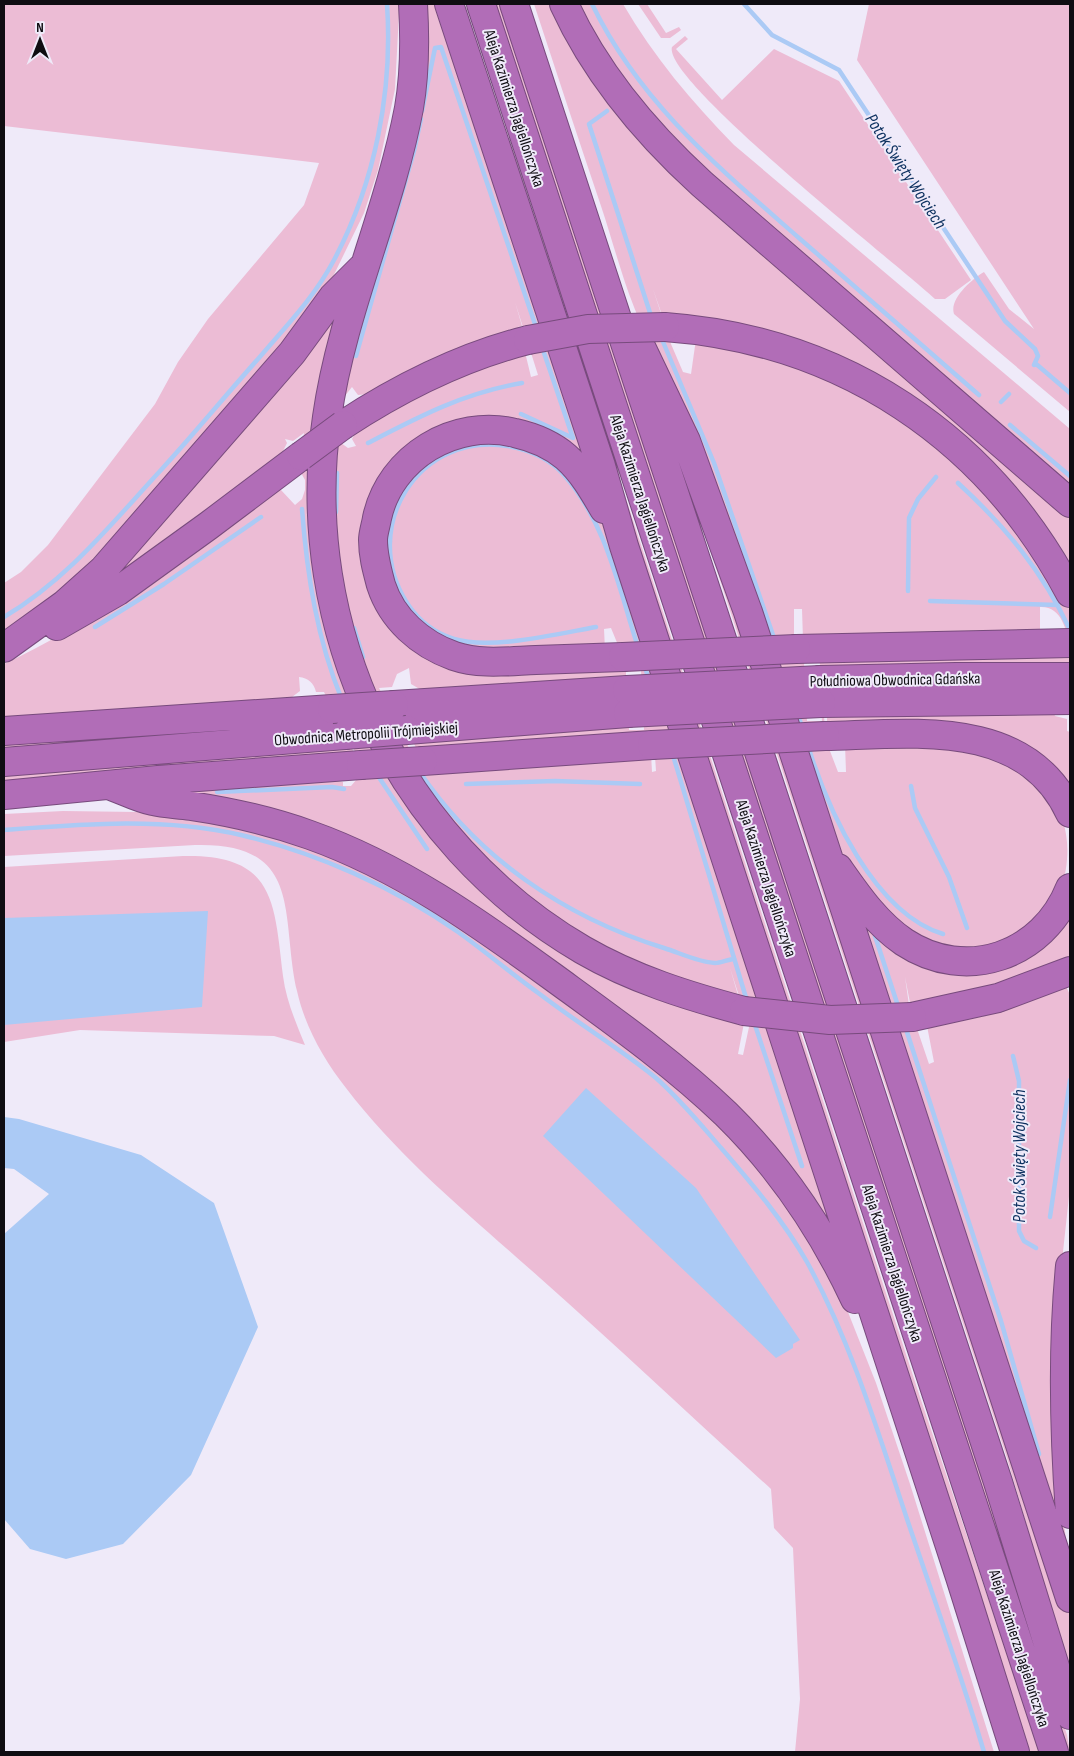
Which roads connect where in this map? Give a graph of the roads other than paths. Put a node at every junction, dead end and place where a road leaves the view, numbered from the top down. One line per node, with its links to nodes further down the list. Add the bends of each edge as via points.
1 (413, 4): 7 (highway, via 414,60 409,106)
2 (449, 4): 9 (highway, via 601,466)
3 (481, 4): 32 (highway, Aleja Kazimierza Jagiellończyka)
4 (514, 4): 6 (highway, Aleja Kazimierza Jagiellończyka)
5 (564, 4): 8 (highway, via 602,72 662,147)
6 (592, 244): 23 (highway, via 699,474); 30 (highway, Aleja Kazimierza Jagiellończyka, via 995,1473)
7 (365, 265): 12 (highway, via 333,297 292,353 103,570 65,604); 25 (highway, bridge, via 342,343 327,416 321,505 324,551 335,616 352,673 387,752 427,812 471,863 542,924 584,951 689,997 744,1011 830,1020 912,1017 991,1000)
8 (1070, 503)
9 (624, 546): 11 (highway, bridge, via 591,485 566,456 534,438 504,430 476,430 452,436 418,453 394,480 380,506 373,539 375,566 385,596 404,626 436,649 479,662 796,649); 27 (highway)
10 (1070, 593): 12 (highway, bridge, via 1039,539 1001,490 950,440 905,406 855,378 790,351 734,336 665,327 588,329 489,350 425,377 343,425 118,591 72,619)
11 (1070, 643)
12 (4, 650)
13 (1070, 677): 14 (highway, Południowa Obwodnica Gdańska, via 956,677)
14 (820, 692): 15 (highway, Południowa Obwodnica Gdańska, bridge); 16 (highway, Południowa Obwodnica Gdańska)
15 (724, 696): 17 (highway, Obwodnica Metropolii Trójmiejskiej, bridge)
16 (1070, 700)
17 (628, 702): 18 (highway, Obwodnica Metropolii Trójmiejskiej, bridge, via 394,705); 19 (highway, Obwodnica Metropolii Trójmiejskiej, bridge, via 407,730)
18 (4, 731)
19 (4, 762)
20 (109, 785): 21 (highway); 22 (highway, bridge, via 652,745 934,734 960,737 1015,753 1040,770 1058,789); 27 (highway, via 152,801 265,822 358,854 420,886 468,916 646,1046 727,1115 793,1193 837,1263)
21 (4, 795)
22 (1070, 813)
23 (827, 852): 24 (highway, via 871,912 889,930 920,950 955,960 984,960 1020,948 1044,931 1055,918); 29 (highway)
24 (1070, 888)
25 (1070, 971)
26 (1070, 1266): 28 (highway, via 1064,1378)
27 (898, 1388): 31 (highway)
28 (1070, 1514)
29 (1069, 1588)
30 (1070, 1716)
31 (1015, 1752)
32 (1054, 1752)

